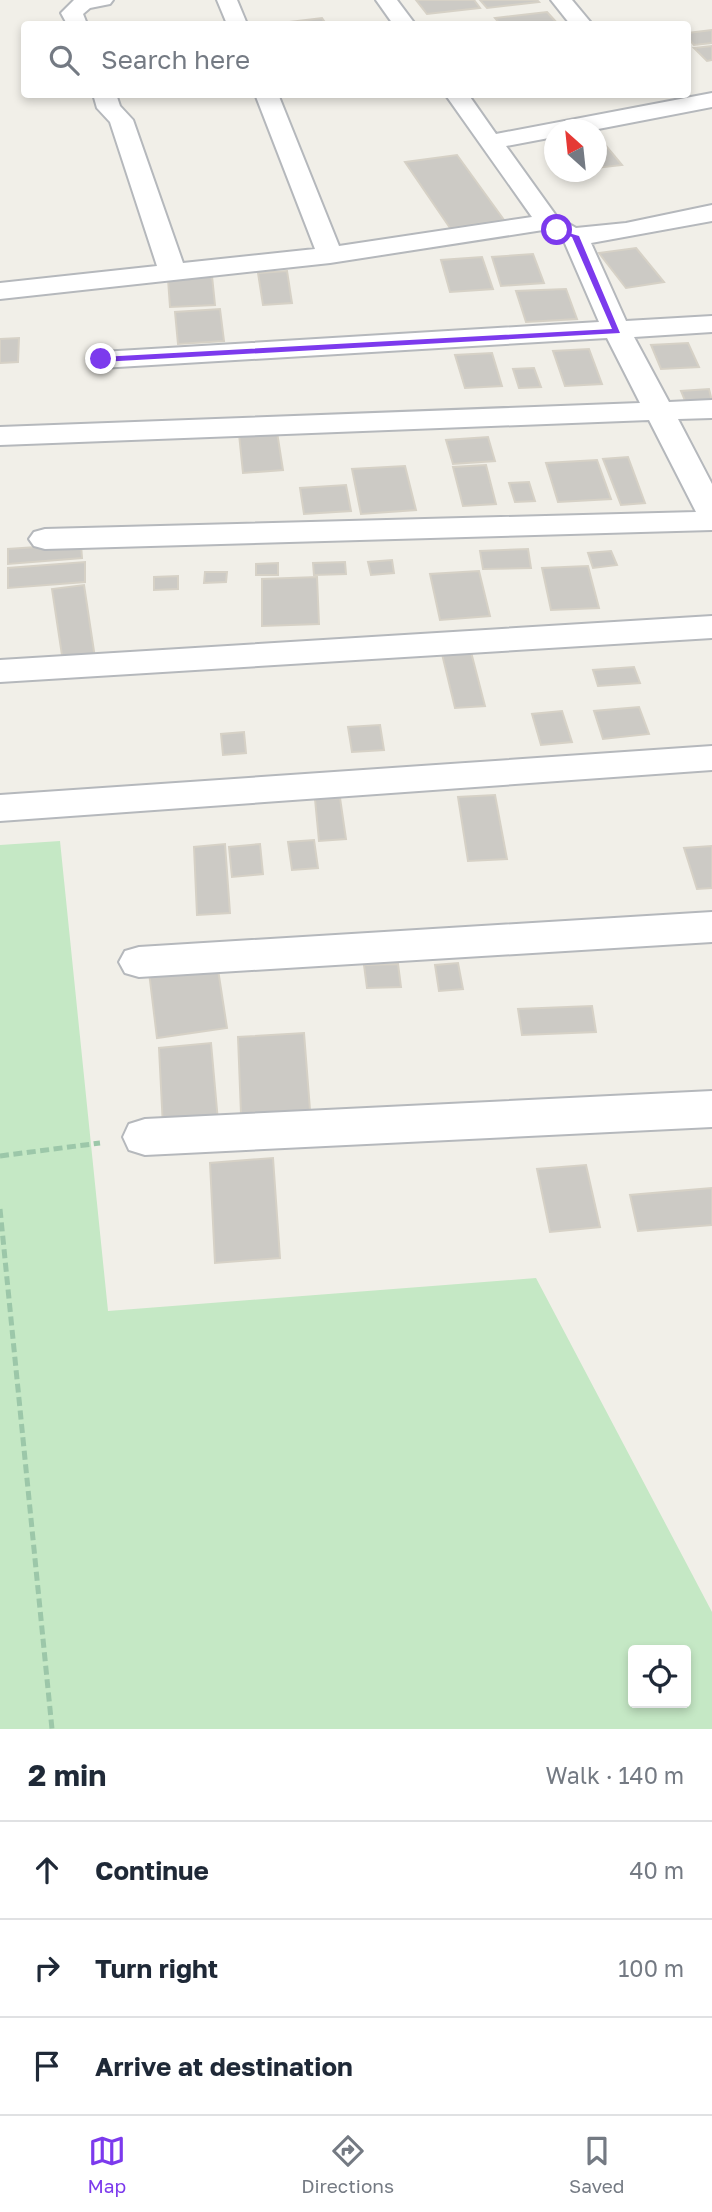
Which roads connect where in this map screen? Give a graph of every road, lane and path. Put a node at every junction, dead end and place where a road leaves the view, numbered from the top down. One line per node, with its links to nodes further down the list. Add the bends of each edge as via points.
1 (228, 0): 6 (street)
2 (386, 0): 7 (street)
3 (561, 0): 8 (street)
4 (90, 1): 5 (street, via 72,13)
5 (76, 21)
6 (236, 21)
7 (402, 21)
8 (578, 21)
9 (104, 98): 19 (street, via 121,120)
10 (268, 98): 18 (street)
11 (459, 98): 14 (street)
12 (712, 100): 13 (street)
13 (644, 102): 14 (street)
14 (490, 142): 16 (street)
15 (712, 212): 17 (street)
16 (548, 222): 17 (street); 18 (street)
17 (575, 236): 22 (street)
18 (330, 254): 19 (street)
19 (173, 273): 20 (street)
20 (0, 291)
21 (712, 324): 22 (street)
22 (617, 331): 23 (street); 25 (street)
23 (101, 359)
24 (712, 409): 25 (street)
25 (657, 412): 26 (street); 27 (street)
26 (0, 436)
27 (712, 513)
28 (712, 521): 29 (street)
29 (45, 539)
30 (712, 628): 31 (street)
31 (0, 671)
32 (712, 758): 33 (street)
33 (0, 808)
34 (712, 927): 35 (street)
35 (139, 962)
36 (712, 1109): 37 (street)
37 (145, 1137): 38 (path)
38 (0, 1156)
39 (0, 1209): 40 (path)
40 (52, 1729)

